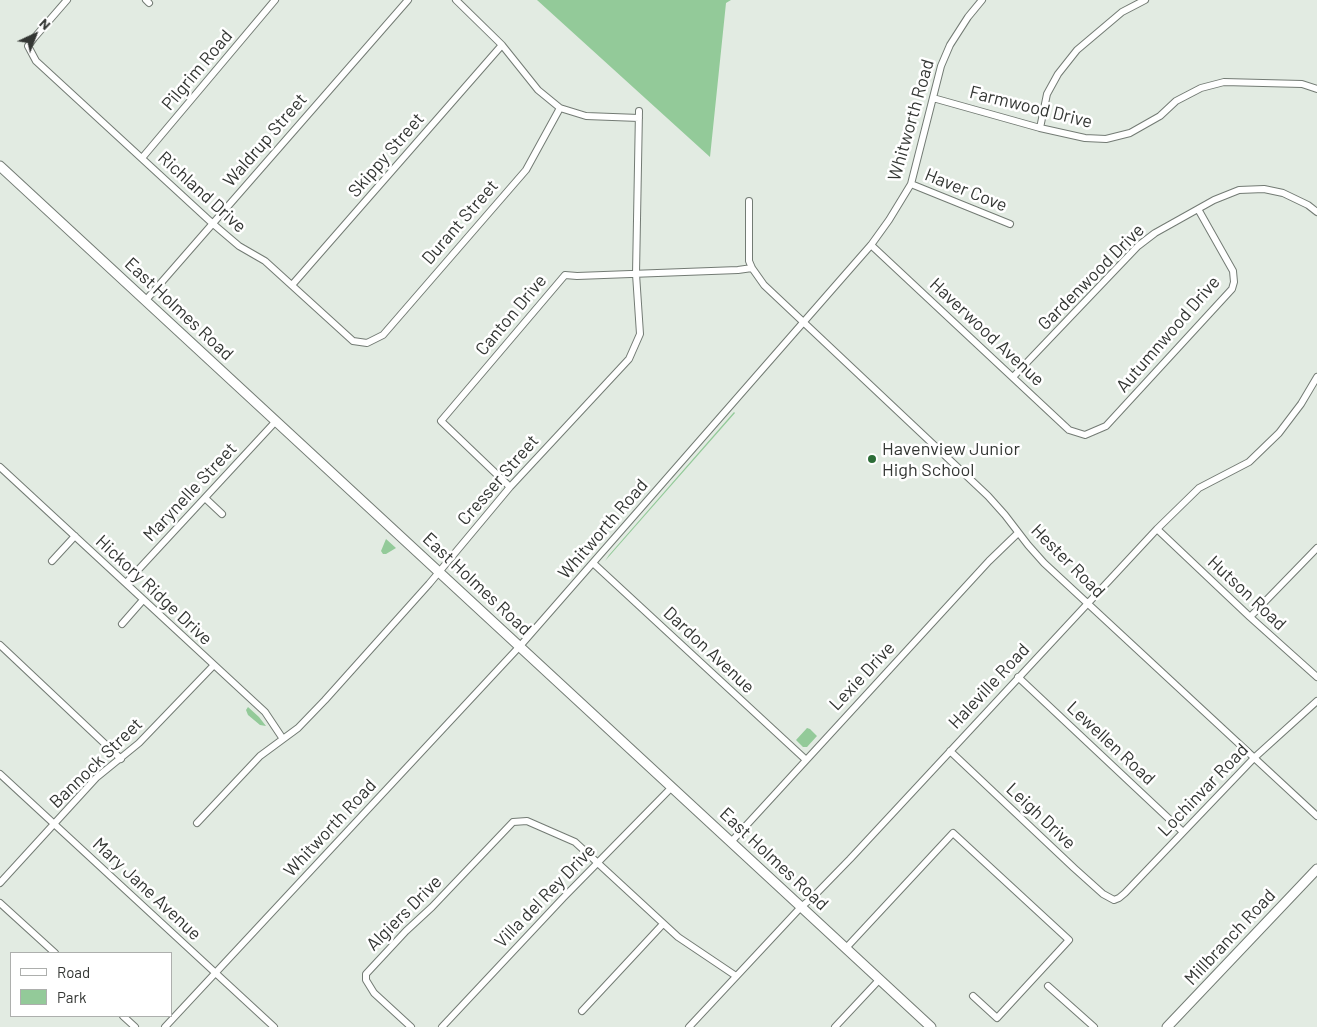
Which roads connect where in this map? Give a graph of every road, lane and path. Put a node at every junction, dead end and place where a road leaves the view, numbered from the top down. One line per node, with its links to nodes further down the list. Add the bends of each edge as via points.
1 (67, 0): 12 (street, Richland Drive, via 28,46 36,61)
2 (275, 0): 12 (street, Pilgrim Road)
3 (408, 0): 18 (street, Waldrup Street)
4 (456, 0): 7 (street)
5 (982, 0): 9 (street, Whitworth Road, via 950,44)
6 (1145, 0): 11 (street, via 1122,12 1077,50 1047,94)
7 (502, 45): 10 (street, via 538,90); 23 (street, Skippy Street)
8 (1317, 89): 11 (street, Farmwood Drive, via 1302,84 1224,82 1201,88 1176,101 1160,116 1130,133 1106,139)
9 (933, 98): 11 (street, Farmwood Drive); 14 (street, Whitworth Road)
10 (560, 108): 22 (street, Cresser Street, via 586,116 639,115); 26 (street, Durant Street, via 526,170 383,335)
11 (1040, 128)
12 (142, 158): 18 (street, Richland Drive)
13 (0, 166): 24 (main road, East Holmes Road)
14 (911, 184): 19 (street, Haver Cove); 20 (street, Whitworth Road)
15 (749, 201): 21 (street)
16 (1198, 209): 17 (street, Gardenwood Drive, via 1239,190 1258,189 1283,193); 27 (street, Gardenwood Drive, via 1154,233 1138,246); 30 (street, Autumnwood Drive, via 1232,271 1232,289 1106,426)
17 (1317, 212)
18 (212, 223): 23 (street, Richland Drive); 24 (street, Waldrup Street)
19 (1010, 224)
20 (871, 245): 25 (street, Whitworth Road); 27 (street, Haverwood Avenue)
21 (752, 268): 22 (street, Canton Drive); 25 (street, Hester Road, via 764,285)
22 (636, 274): 32 (street, Cresser Street, via 640,334 629,359); 32 (street, Canton Drive, via 565,275 441,421)
23 (292, 285): 26 (street, Richland Drive, via 353,340)
24 (146, 300): 29 (main road, East Holmes Road)
25 (804, 322): 36 (street, Hester Road, via 988,496); 40 (street, Whitworth Road)
26 (367, 343)
27 (1013, 377): 30 (street, Haverwood Avenue, via 1069,430)
28 (1317, 377): 35 (street, Haleville Road, via 1279,433 1249,462 1199,488)
29 (276, 421): 33 (street, Marynelle Street); 41 (main road, East Holmes Road)
30 (1085, 435)
31 (1, 470): 37 (street, Hickory Ridge Drive)
32 (510, 487): 41 (street, Cresser Street)
33 (205, 498): 34 (street); 42 (street, Marynelle Street)
34 (222, 514)
35 (1157, 529): 44 (street, Haleville Road); 45 (street, Hutson Road)
36 (1018, 533): 44 (street, Hester Road, via 1038,557); 57 (street, Lexie Drive)
37 (75, 536): 39 (street); 42 (street, Hickory Ridge Drive)
38 (1317, 548): 45 (street)
39 (52, 561)
40 (593, 563): 48 (street, Whitworth Road); 57 (street, Dardon Avenue)
41 (440, 572): 48 (main road, East Holmes Road); 53 (street, Cresser Street, via 306,720)
42 (126, 583): 43 (street, Hickory Ridge Drive)
43 (143, 600): 46 (street); 49 (street, Hickory Ridge Drive)
44 (1087, 603): 50 (street, Haleville Road); 55 (street, Hester Road)
45 (1250, 617): 51 (street, Hutson Road)
46 (122, 624)
47 (0, 645): 56 (street)
48 (520, 646): 59 (main road, East Holmes Road); 74 (street, Whitworth Road)
49 (214, 665): 53 (street, Hickory Ridge Drive, via 265,712); 56 (street, Bannock Street)
50 (1018, 677): 54 (street, Haleville Road); 63 (street, Lewellen Road)
51 (1317, 677)
52 (1317, 701): 55 (street, Lochinvar Road)
53 (283, 739): 61 (street, Cresser Street, via 260,756)
54 (950, 751): 68 (street, Leigh Drive, via 1074,868); 70 (street, Haleville Road)
55 (1254, 758): 60 (street, Hester Road); 63 (street, Lochinvar Road)
56 (121, 759): 62 (street, Bannock Street, via 96,778)
57 (805, 759): 64 (street, Lexie Drive)
58 (0, 774): 62 (street, Mary Jane Avenue)
59 (672, 787): 64 (main road, East Holmes Road); 65 (street, Villa del Rey Drive)
60 (1317, 816)
61 (197, 823)
62 (55, 824): 67 (street, Bannock Street); 74 (street, Mary Jane Avenue)
63 (1183, 832): 68 (street, Lochinvar Road, via 1125,893)
64 (731, 842): 70 (main road, East Holmes Road)
65 (598, 862): 71 (street); 84 (street, Algiers Drive, via 570,838 527,821 514,822 366,974 374,993); 85 (street, Villa del Rey Drive)
66 (1317, 869): 90 (main road, Millbranch Road)
67 (0, 882)
68 (1114, 900)
69 (0, 903): 73 (street)
70 (801, 907): 72 (main road, East Holmes Road); 75 (street, Haleville Road)
71 (663, 924): 75 (street); 79 (street)
72 (846, 948): 76 (main road, East Holmes Road); 78 (street, via 954,833 1069,940 997,1018)
73 (54, 952)
74 (216, 973): 82 (street, Whitworth Road); 83 (street, Mary Jane Avenue)
75 (736, 976): 86 (street, Haleville Road)
76 (879, 980): 87 (street); 88 (main road, East Holmes Road)
77 (1048, 986): 89 (street)
78 (973, 996)
79 (582, 1011)
80 (124, 1017): 81 (street)
81 (135, 1027)
82 (165, 1027)
83 (274, 1027)
84 (411, 1027)
85 (442, 1027)
86 (689, 1027)
87 (835, 1027)
88 (931, 1027)
89 (1094, 1027)
90 (1168, 1027)

